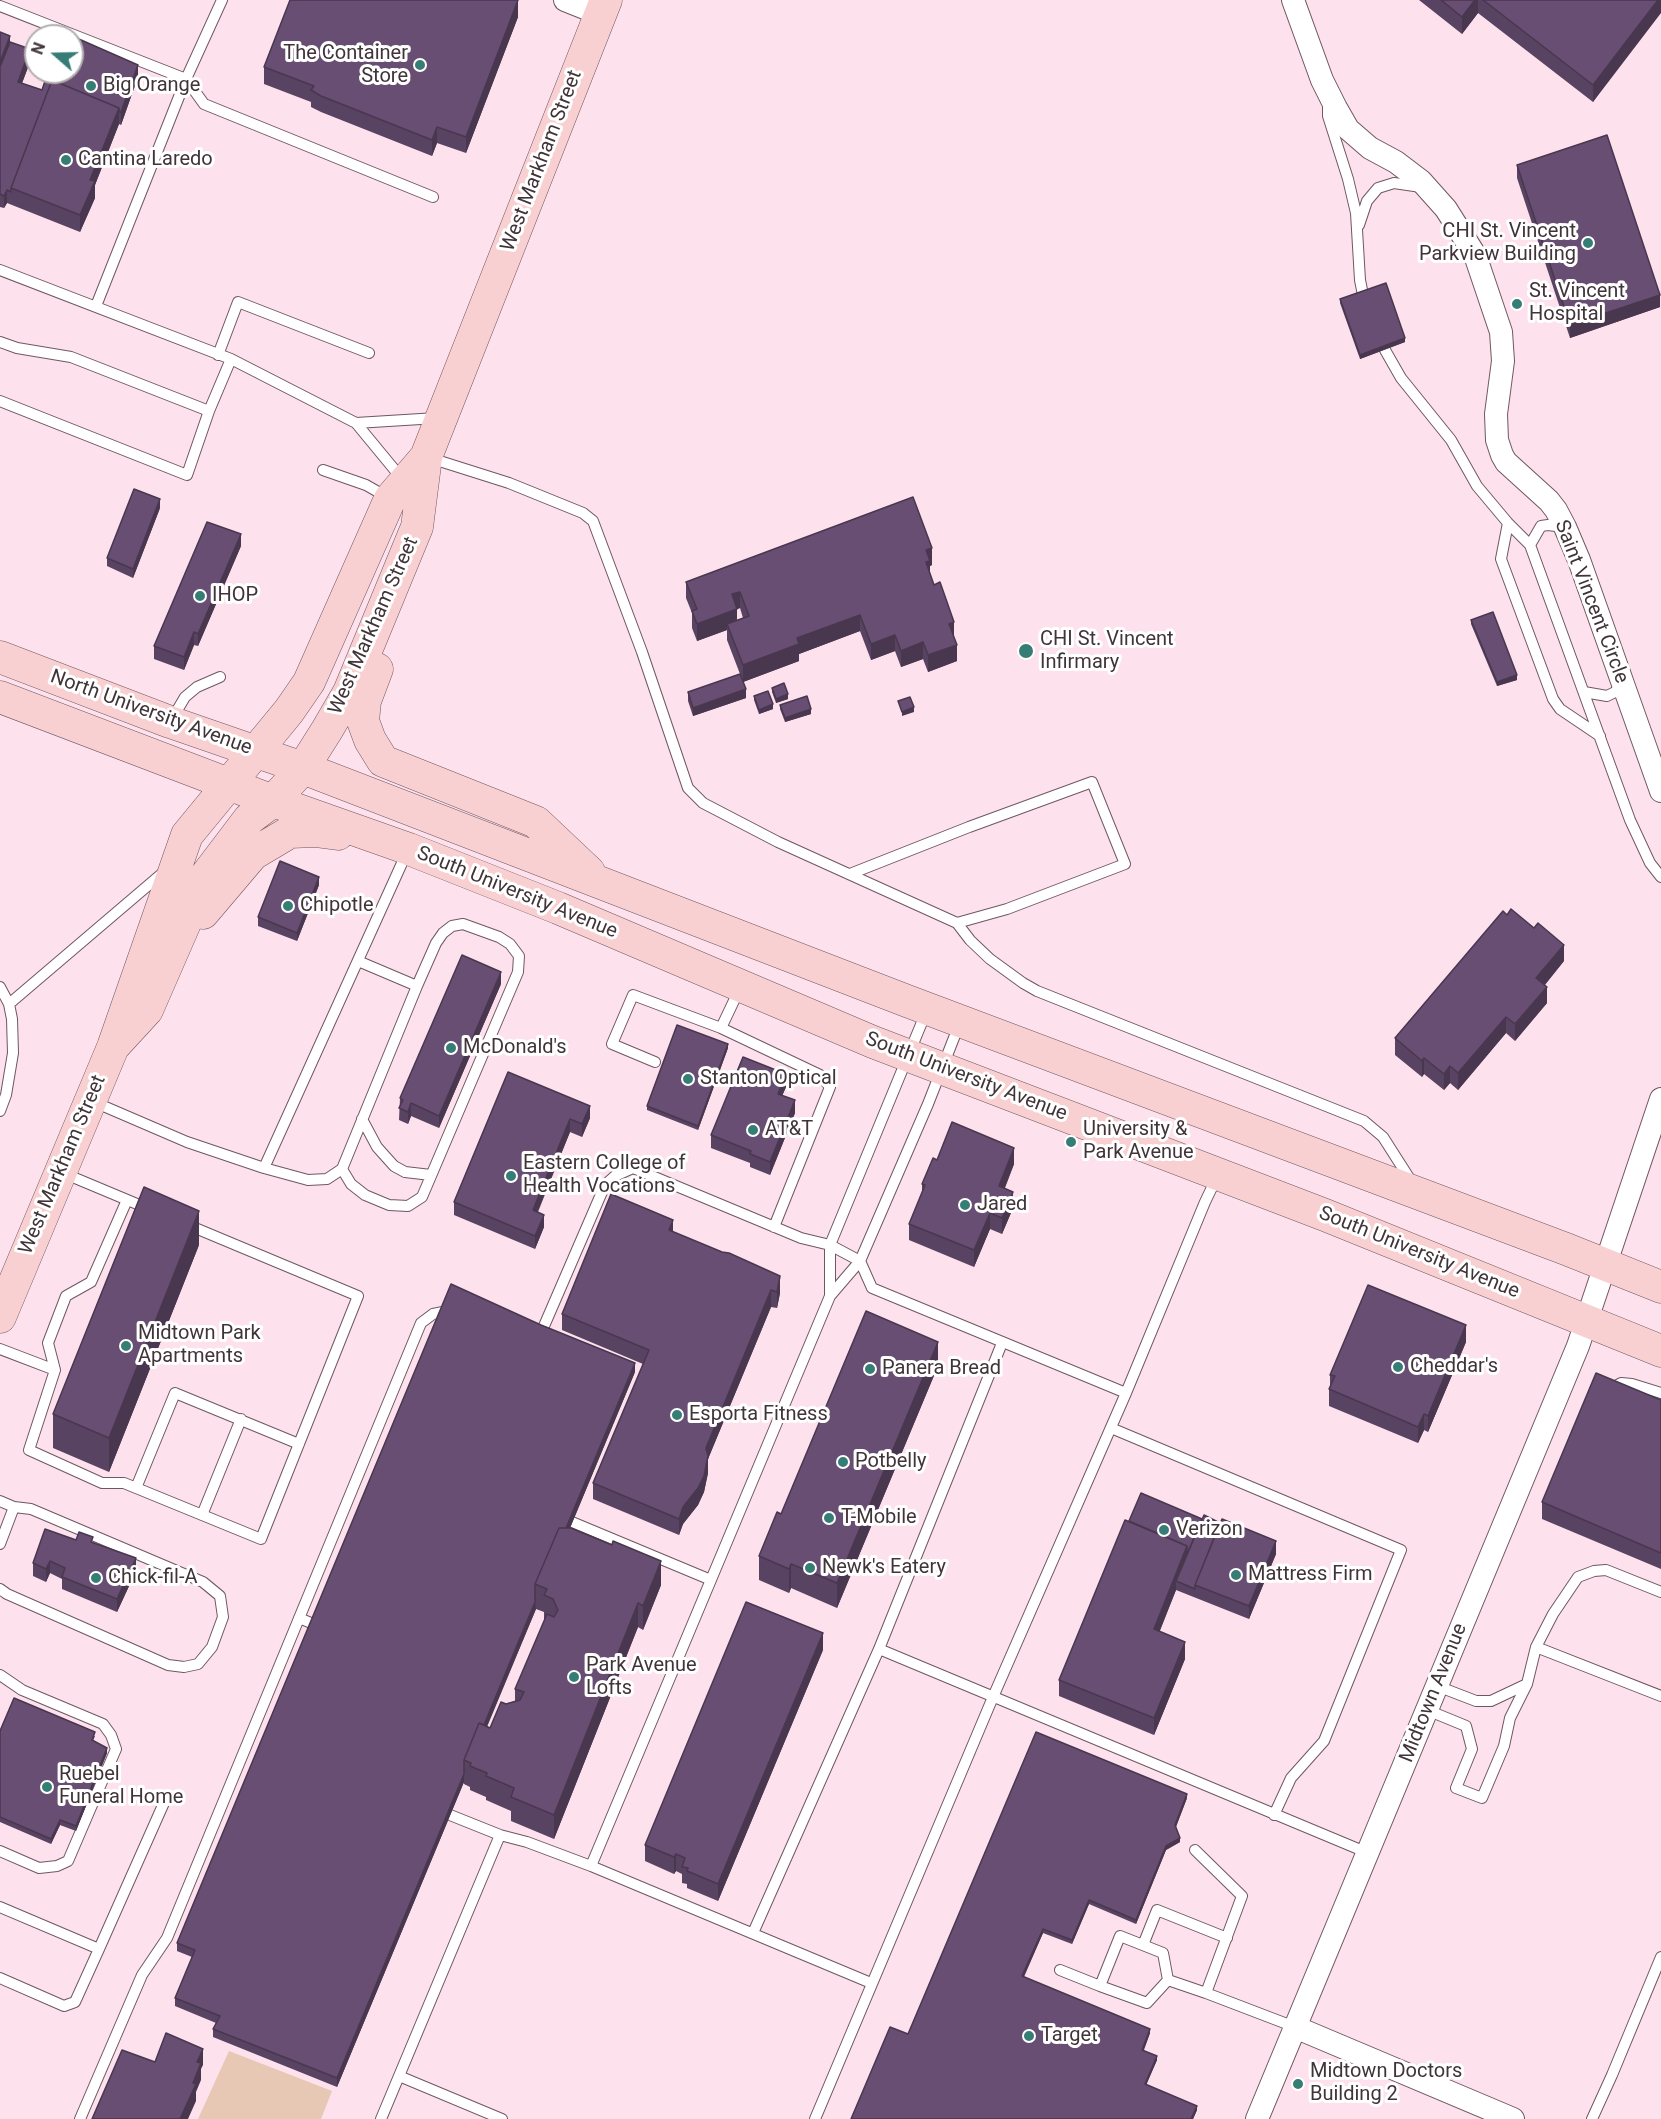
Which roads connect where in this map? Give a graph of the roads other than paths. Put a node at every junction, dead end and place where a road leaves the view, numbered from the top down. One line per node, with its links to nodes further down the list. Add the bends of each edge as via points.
1 (565, 0): 5 (street)
2 (1293, 0): 7 (street, Saint Vincent Circle)
3 (217, 1): 6 (lane)
4 (0, 6): 6 (lane)
5 (603, 7): 21 (main road, West Markham Street)
6 (186, 79): 9 (lane, via 204,104); 13 (lane)
7 (1328, 92): 8 (street, Saint Vincent Circle, via 1357,138 1411,172); 10 (lane, via 1328,116 1348,179)
8 (1427, 188): 10 (lane, via 1394,183 1378,188 1367,201); 28 (street, Saint Vincent Circle, via 1475,255 1496,313 1503,345 1496,414 1502,455 1549,501)
9 (433, 197)
10 (1358, 231): 12 (lane)
11 (0, 270): 13 (lane)
12 (1363, 295)
13 (96, 306): 17 (lane)
14 (0, 342): 20 (lane, via 71,357)
15 (1385, 350): 26 (lane, via 1401,378 1451,440 1477,486)
16 (369, 353): 17 (lane, via 238,302)
17 (218, 355): 18 (lane)
18 (231, 359): 20 (lane); 22 (lane)
19 (0, 401): 20 (lane, via 187,475)
20 (209, 411)
21 (441, 418): 22 (lane); 23 (main road, West Markham Street)
22 (356, 423): 25 (lane)
23 (426, 457): 25 (main road, West Markham Street); 27 (main road, West Markham Street); 44 (lane, via 509,483 590,517 688,788 703,803)
24 (323, 470): 25 (lane, via 366,485)
25 (397, 490): 37 (main road, West Markham Street, via 309,682)
26 (1508, 523): 29 (lane); 36 (lane, via 1501,559 1553,699 1560,709)
27 (417, 527): 38 (main road, West Markham Street, via 349,692); 46 (main road, via 413,572 365,701 363,721 370,740 383,761 536,822)
28 (1565, 527): 29 (lane, via 1541,526); 32 (street, Saint Vincent Circle)
29 (1530, 545): 33 (lane)
30 (0, 657): 35 (main road, North University Avenue)
31 (220, 677): 35 (lane, via 197,687)
32 (1622, 683): 33 (lane, via 1607,696); 40 (street, Saint Vincent Circle)
33 (1584, 692): 36 (lane)
34 (0, 697): 39 (main road, North University Avenue)
35 (170, 722): 37 (main road, North University Avenue)
36 (1600, 736): 45 (lane, via 1630,820)
37 (256, 752): 38 (main road, North University Avenue); 39 (main road, West Markham Street)
38 (303, 768): 41 (main road, West Markham Street); 46 (main road, South University Avenue)
39 (229, 784): 41 (main road, North University Avenue); 43 (main road, West Markham Street, via 187,835)
40 (1661, 791)
41 (273, 801): 42 (main road, South University Avenue); 48 (main road, West Markham Street, via 249,819 205,877)
42 (397, 845): 48 (main road, via 315,831 290,832 253,854); 49 (lane); 51 (main road, South University Avenue)
43 (177, 861): 53 (lane); 57 (main road, West Markham Street)
44 (850, 874): 47 (lane); 47 (lane, via 1092,782 1125,864 1007,909)
45 (1661, 877)
46 (601, 883): 54 (main road, South University Avenue)
47 (957, 922): 70 (lane, via 990,959 1037,991 1364,1121 1383,1137)
48 (176, 946): 57 (main road, West Markham Street, via 147,1010)
49 (358, 961): 50 (lane); 65 (lane)
50 (417, 986): 64 (lane); 69 (lane, via 436,943 452,926 464,924 499,937 519,956 518,972)
51 (741, 986): 56 (lane); 58 (main road, South University Avenue)
52 (0, 987): 53 (lane)
53 (9, 1004): 63 (lane, via 13,1053)
54 (927, 1009): 55 (main road, South University Avenue); 58 (lane)
55 (961, 1021): 60 (lane); 70 (main road, South University Avenue)
56 (721, 1028): 59 (lane, via 633,995 612,1044); 74 (lane, via 820,1075 830,1086)
57 (113, 1047): 62 (main road, West Markham Street)
58 (907, 1056): 60 (main road, South University Avenue); 75 (lane)
59 (654, 1062)
60 (942, 1068): 68 (main road, South University Avenue); 76 (lane)
61 (1661, 1098): 77 (street)
62 (91, 1100): 65 (lane, via 188,1142); 67 (main road, West Markham Street)
63 (0, 1111)
64 (362, 1119): 66 (lane); 69 (lane, via 393,1166 405,1172)
65 (264, 1168): 66 (lane, via 317,1181)
66 (342, 1169): 69 (lane, via 365,1196 389,1205 408,1206 422,1197)
67 (60, 1172): 71 (lane); 81 (main road, West Markham Street)
68 (1219, 1174): 82 (main road, South University Avenue); 88 (lane)
69 (431, 1175)
70 (1419, 1195): 77 (main road, South University Avenue)
71 (127, 1200): 72 (lane); 87 (lane, via 91,1282 66,1296 48,1343)
72 (160, 1213)
73 (182, 1222): 93 (lane, via 358,1296)
74 (774, 1227): 75 (lane); 83 (lane, via 633,1168 615,1176 605,1185)
75 (830, 1245): 76 (lane); 79 (lane)
76 (860, 1261): 79 (lane); 84 (lane, via 872,1288)
77 (1606, 1264): 78 (main road, South University Avenue); 82 (street)
78 (1661, 1287)
79 (830, 1296): 101 (lane)
80 (443, 1312): 104 (lane, via 421,1323)
81 (0, 1317)
82 (1587, 1321): 86 (main road, South University Avenue); 110 (street, Midtown Avenue)
83 (541, 1333)
84 (1002, 1343): 88 (lane); 107 (lane)
85 (0, 1349): 87 (lane)
86 (1661, 1351)
87 (55, 1370): 94 (lane, via 29,1450 102,1483 124,1482)
88 (1126, 1393): 92 (lane)
89 (1661, 1394): 90 (lane, via 1621,1383)
90 (1609, 1395)
91 (241, 1419): 93 (lane); 94 (lane, via 175,1393); 97 (lane)
92 (1111, 1428): 112 (lane); 116 (lane, via 1401,1550 1324,1741 1291,1778)
93 (299, 1444): 97 (lane, via 261,1539)
94 (136, 1488): 97 (lane)
95 (0, 1501): 96 (lane)
96 (14, 1507): 99 (lane); 102 (lane, via 31,1509 203,1582 220,1596 223,1617 212,1647 198,1664 168,1665)
97 (202, 1515)
98 (572, 1522): 101 (lane)
99 (3, 1523): 100 (lane)
100 (0, 1544)
101 (711, 1580): 121 (lane)
102 (0, 1589)
103 (1661, 1592): 106 (lane, via 1606,1570 1584,1574 1553,1614)
104 (299, 1618): 105 (lane); 136 (lane, via 167,1938 142,1975)
105 (332, 1632)
106 (1536, 1647): 109 (lane); 111 (lane)
107 (879, 1649): 112 (lane); 123 (lane)
108 (1, 1679): 119 (lane, via 103,1724 116,1749 68,1861 39,1868)
109 (1527, 1684): 110 (lane, via 1491,1701 1476,1701); 113 (lane, via 1510,1718 1482,1798 1456,1788 1472,1749 1466,1726)
110 (1437, 1686): 113 (street, Midtown Avenue)
111 (1661, 1696)
112 (993, 1697): 116 (lane); 131 (lane)
113 (1427, 1710): 120 (street, Midtown Avenue)
114 (167, 1796): 126 (lane)
115 (450, 1815): 117 (lane)
116 (1274, 1815): 120 (lane)
117 (500, 1835): 121 (lane); 135 (lane)
118 (1195, 1850): 124 (lane, via 1242,1896)
119 (0, 1851)
120 (1368, 1853): 134 (street, Midtown Avenue)
121 (591, 1866): 123 (lane)
122 (0, 1908): 126 (lane)
123 (753, 1934): 131 (lane)
124 (1227, 1938): 125 (lane, via 1157,1910); 133 (lane)
125 (1143, 1945): 130 (lane, via 1163,1953); 132 (lane, via 1120,1936)
126 (99, 1949): 129 (lane, via 75,2002 64,2006)
127 (1661, 1957): 142 (lane)
128 (1060, 1970): 132 (lane)
129 (0, 1978)
130 (1168, 1980): 132 (lane, via 1147,2003); 133 (lane)
131 (871, 1983): 139 (lane)
132 (1100, 1986)
133 (1206, 1993): 134 (lane)
134 (1295, 2027): 140 (street, Midtown Avenue); 141 (street)
135 (399, 2076): 137 (lane); 138 (lane)
136 (80, 2119)
137 (381, 2119)
138 (502, 2119)
139 (815, 2119)
140 (1257, 2119)
141 (1513, 2119)
142 (1592, 2119)

